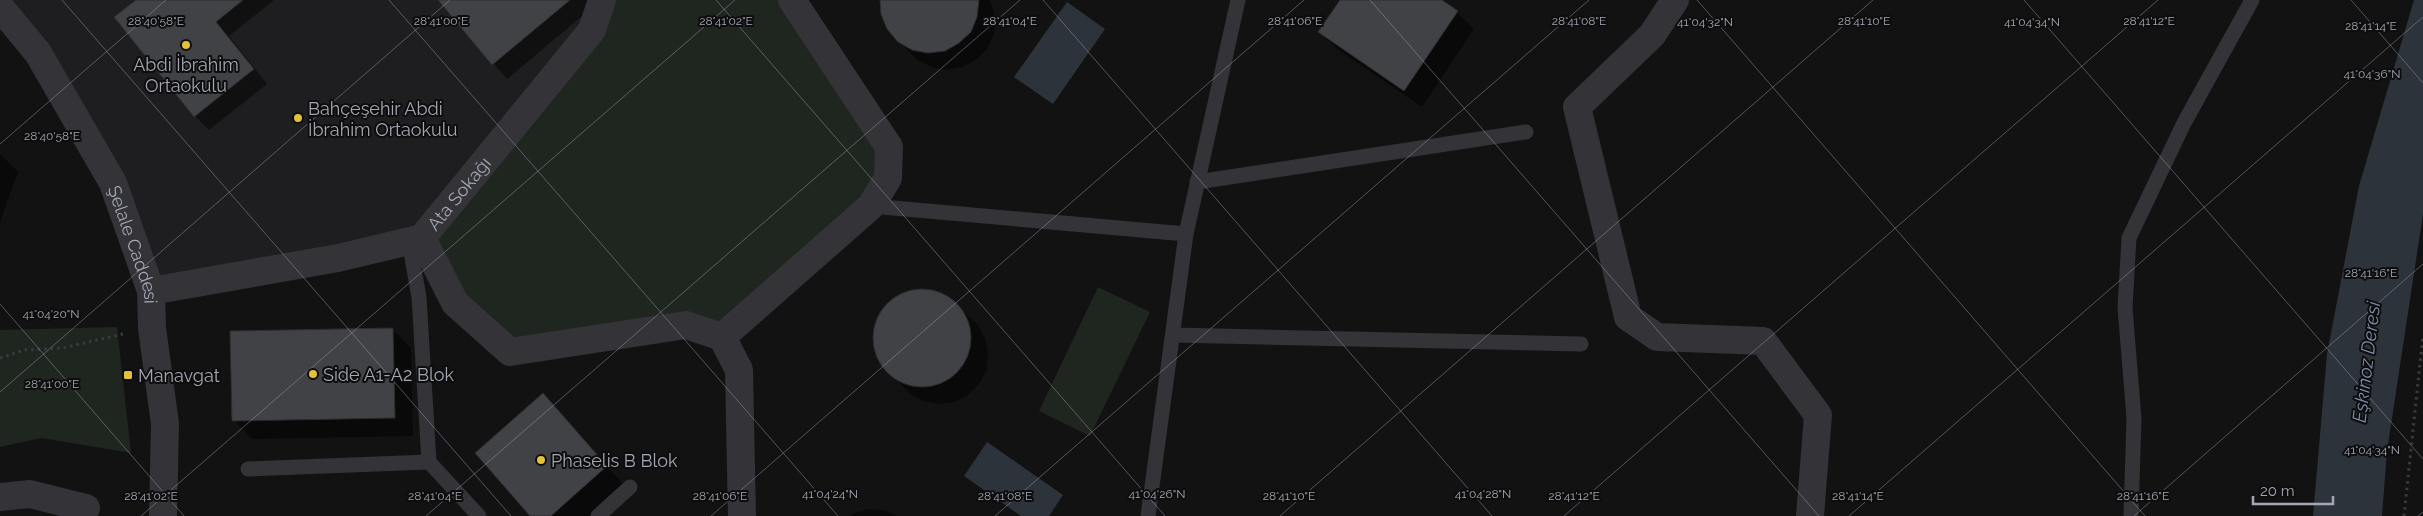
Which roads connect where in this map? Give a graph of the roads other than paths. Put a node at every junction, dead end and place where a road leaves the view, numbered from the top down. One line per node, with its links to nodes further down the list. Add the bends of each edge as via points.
1 (5, 0): 7 (street)
2 (602, 0): 12 (street, Ata Sokağı, via 592,30)
3 (792, 0): 10 (street, via 888,147 888,178)
4 (1238, 0): 9 (lane)
5 (1675, 0): 27 (street, via 1652,35 1577,107 1628,316 1657,337 1763,341 1818,415)
6 (2252, 0): 28 (lane, via 2184,123 2129,238 2125,308 2134,418)
7 (0, 6): 13 (street, Şelale Caddesi, via 38,53 113,183)
8 (1526, 132): 9 (lane)
9 (1197, 182): 11 (lane)
10 (871, 206): 11 (lane); 15 (street)
11 (1186, 234): 14 (lane)
12 (416, 240): 13 (street, Ata Sokağı, via 338,258); 15 (street, via 455,303 510,352 686,325); 17 (lane)
13 (151, 291): 22 (street, Şelale Caddesi, via 152,328 166,424)
14 (1173, 335): 16 (lane); 26 (lane)
15 (722, 337): 25 (street, via 739,370)
16 (1581, 344)
17 (429, 462): 18 (lane); 23 (lane)
18 (248, 469)
19 (630, 487): 24 (lane)
20 (0, 497): 21 (street, via 30,494)
21 (86, 508)
22 (163, 516)
23 (479, 516)
24 (598, 516)
25 (742, 516)
26 (1148, 516)
27 (1810, 516)
28 (2131, 516)

